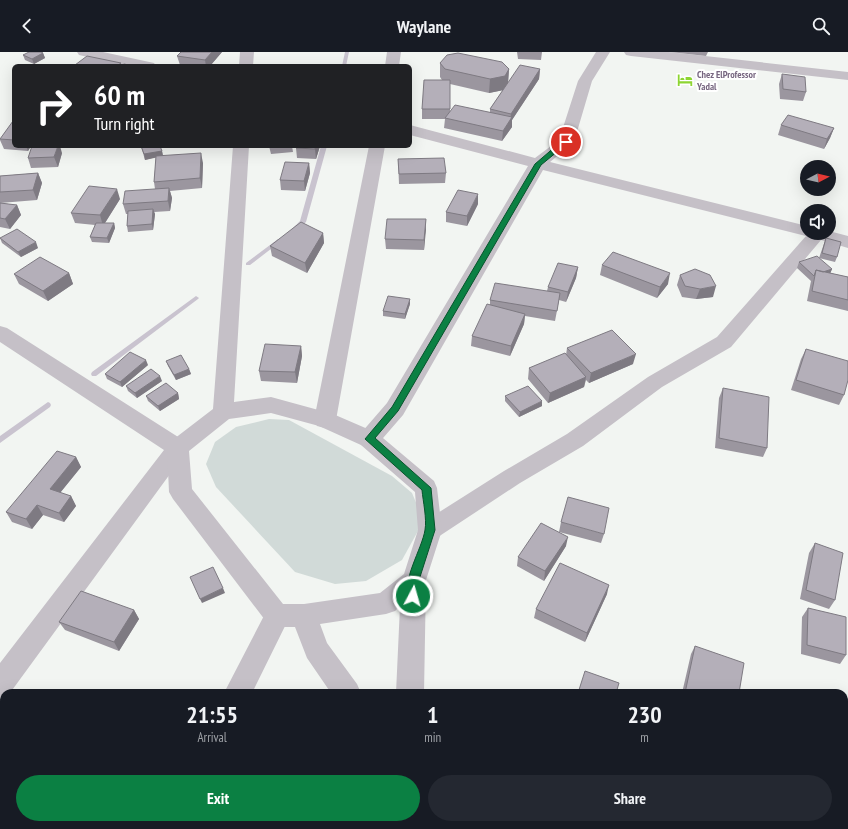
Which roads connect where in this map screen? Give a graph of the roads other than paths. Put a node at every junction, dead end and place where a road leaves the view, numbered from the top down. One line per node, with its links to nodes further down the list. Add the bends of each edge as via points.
1 (84, 52): 6 (street)
2 (247, 52): 8 (street)
3 (394, 52): 9 (street)
4 (603, 52): 14 (street, via 585,81 566,142)
5 (631, 52): 10 (street)
6 (102, 54): 7 (street)
7 (141, 64)
8 (246, 64)
9 (392, 64)
10 (848, 76)
11 (412, 131): 14 (street)
12 (241, 148): 20 (street)
13 (377, 148): 21 (street)
14 (538, 164): 15 (street); 22 (street, via 395,409)
15 (800, 230)
16 (836, 239): 18 (street)
17 (807, 240): 24 (street, via 724,342 655,382 575,440)
18 (848, 242)
19 (0, 332): 23 (street)
20 (223, 412): 21 (street, via 271,405); 23 (street)
21 (325, 420): 22 (street)
22 (369, 439): 24 (street, via 426,488)
23 (178, 448): 27 (street, via 181,492); 28 (street)
24 (430, 530): 25 (street)
25 (414, 580): 26 (street, via 386,603); 31 (street)
26 (304, 615): 27 (street); 30 (street, via 316,649)
27 (277, 616): 29 (street)
28 (0, 685)
29 (240, 689)
30 (344, 689)
31 (413, 689)

